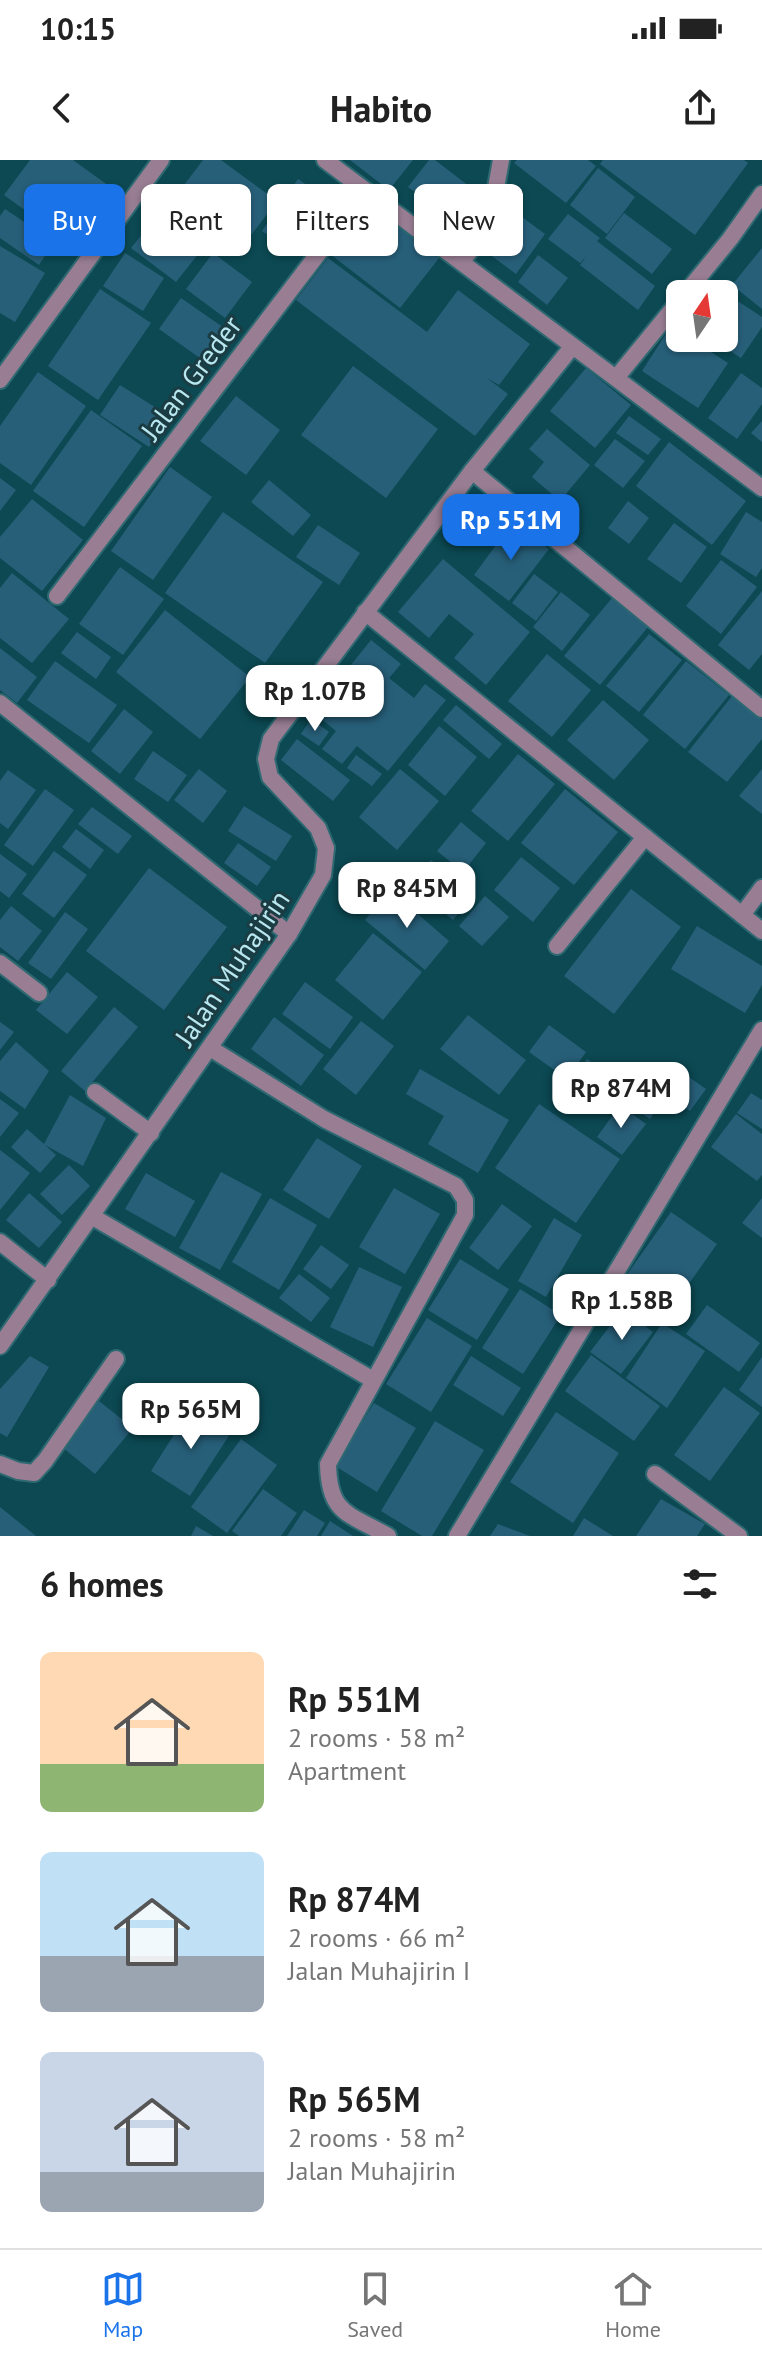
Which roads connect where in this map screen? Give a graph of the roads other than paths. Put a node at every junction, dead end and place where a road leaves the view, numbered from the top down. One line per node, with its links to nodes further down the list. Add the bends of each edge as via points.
1 (161, 160): 13 (street)
2 (325, 160): 4 (street)
3 (501, 160): 8 (street, via 489,226)
4 (357, 184)
5 (762, 194): 9 (street)
6 (398, 214): 8 (street)
7 (316, 256): 16 (street, Jalan Greder)
8 (462, 261): 11 (street)
9 (696, 280)
10 (666, 317): 12 (street)
11 (572, 347): 12 (street); 14 (street, Jalan Muhajirin)
12 (616, 378): 15 (street)
13 (0, 380)
14 (472, 471): 17 (street, Jalan Muhajirin); 19 (street)
15 (762, 488)
16 (57, 596)
17 (365, 612): 20 (street); 24 (street, Jalan Muhajirin, via 271,739 266,759 270,777 318,828 326,848 323,875)
18 (0, 703): 24 (street)
19 (762, 709)
20 (645, 837): 22 (street); 25 (street)
21 (762, 888): 22 (street)
22 (742, 915): 23 (street)
23 (762, 931)
24 (289, 934): 29 (street, Jalan Muhajirin)
25 (557, 946)
26 (0, 963): 27 (street)
27 (39, 993)
28 (762, 1030): 41 (street)
29 (210, 1048): 31 (street, Jalan Muhajirin); 37 (street, via 324,1119 456,1186 465,1200 465,1215)
30 (95, 1092): 31 (street)
31 (151, 1133): 32 (street, Jalan Muhajirin)
32 (93, 1217): 34 (street, Jalan Muhajirin); 37 (street)
33 (0, 1242): 34 (street)
34 (48, 1280): 35 (street, Jalan Muhajirin)
35 (0, 1346)
36 (116, 1359): 38 (street, via 34,1473)
37 (373, 1380): 40 (street, via 328,1464 328,1488 339,1508)
38 (0, 1464)
39 (655, 1474): 42 (street)
40 (388, 1536)
41 (457, 1536)
42 (739, 1536)

